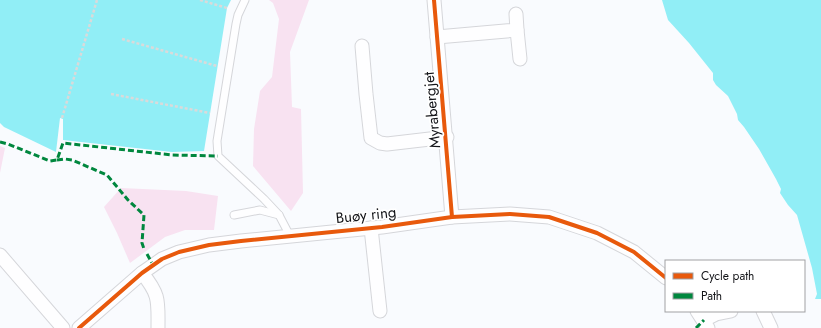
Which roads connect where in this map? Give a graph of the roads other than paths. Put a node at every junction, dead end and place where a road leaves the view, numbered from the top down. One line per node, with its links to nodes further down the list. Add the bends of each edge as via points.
1 (245, 0): 10 (lane, via 236,24 217,151 218,156)
2 (434, 0): 5 (street, Myrabergjet)
3 (516, 14): 4 (street)
4 (517, 30): 5 (street); 7 (street)
5 (437, 37): 8 (street, Myrabergjet)
6 (362, 46): 8 (street, Myrabergjet, via 371,138 387,144)
7 (520, 59)
8 (447, 137): 11 (street, Myrabergjet)
9 (234, 215): 10 (lane, via 260,210)
10 (279, 215): 13 (lane)
11 (452, 217): 12 (street, Buøy ring); 16 (street, Buøy ring, via 510,214 549,217 597,233 634,252)
12 (371, 228): 13 (street, Buøy ring); 17 (street)
13 (290, 236): 15 (street, Buøy ring, via 185,250 162,259)
14 (0, 255): 21 (street)
15 (142, 273): 22 (street, Buøy ring); 23 (street, via 155,291)
16 (665, 277)
17 (380, 311)
18 (726, 312): 20 (street)
19 (764, 312): 24 (street)
20 (703, 320)
21 (63, 328)
22 (79, 328)
23 (158, 328)
24 (772, 328)

